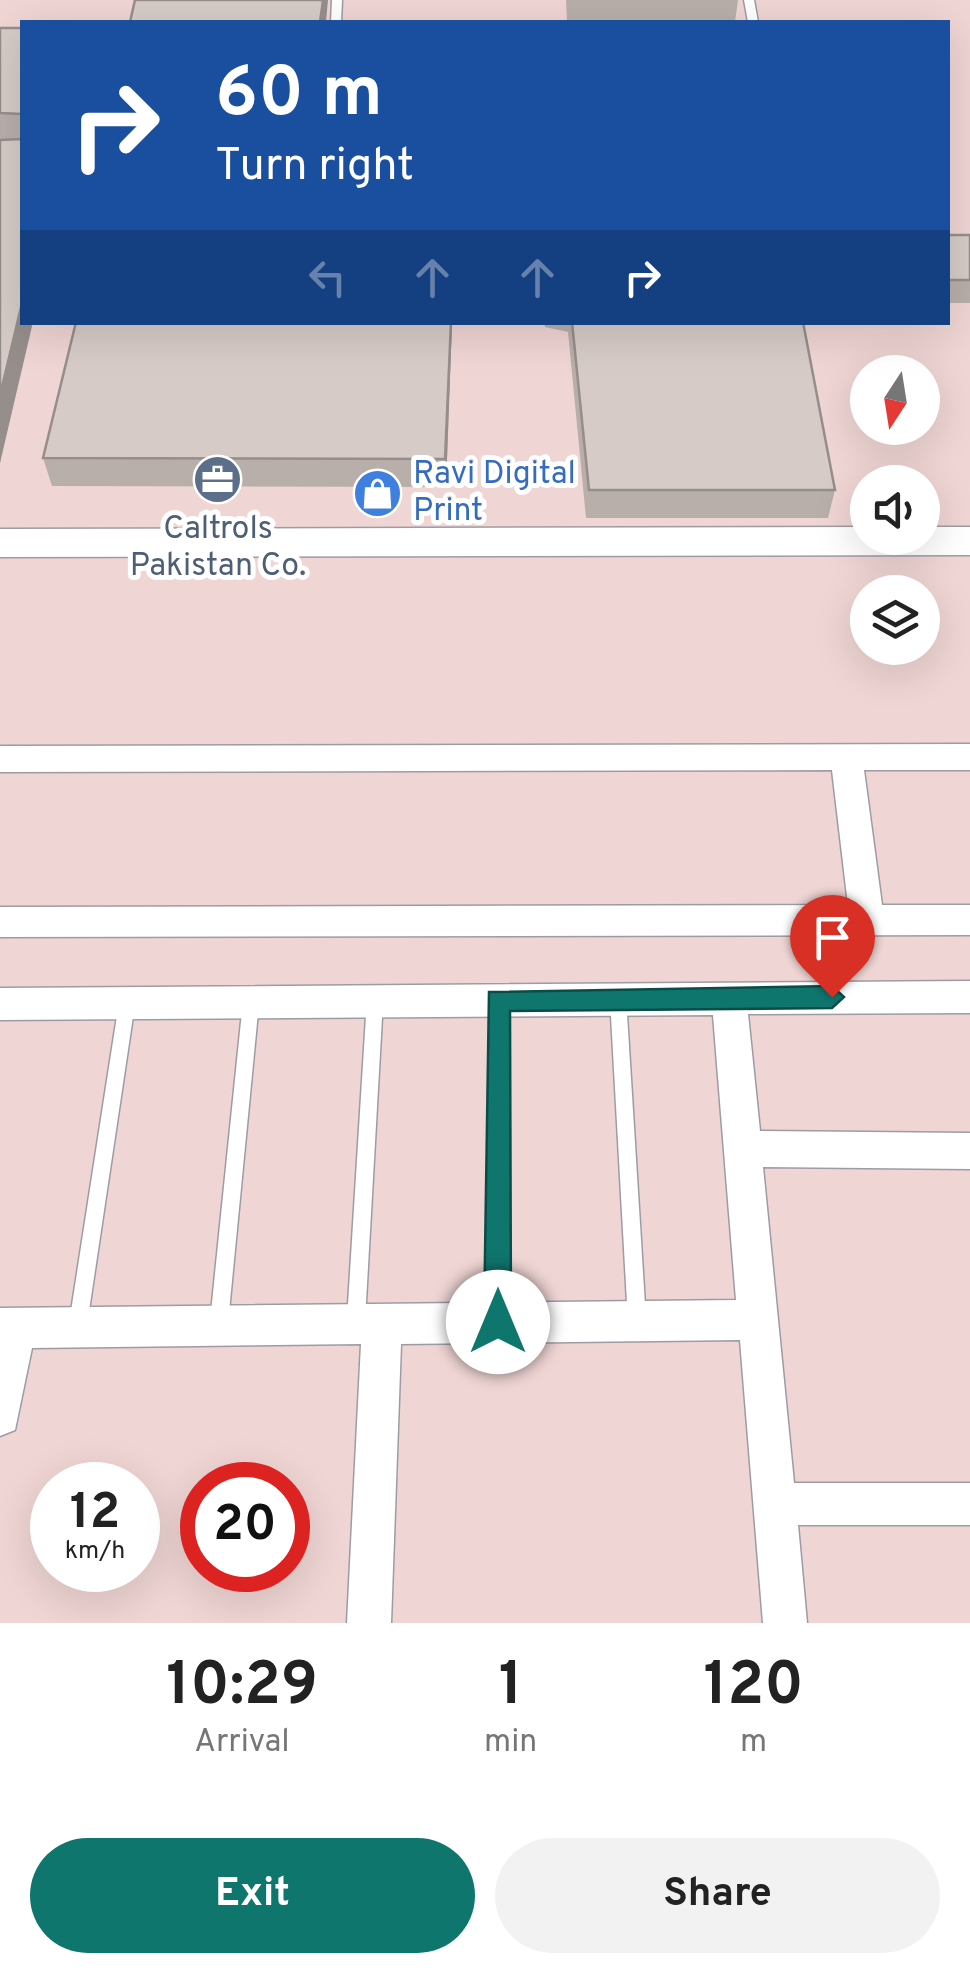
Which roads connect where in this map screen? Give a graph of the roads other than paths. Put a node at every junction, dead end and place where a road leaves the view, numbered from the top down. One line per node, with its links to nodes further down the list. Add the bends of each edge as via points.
1 (970, 541): 2 (street)
2 (0, 543)
3 (970, 756): 4 (street)
4 (846, 757): 5 (street); 6 (street)
5 (0, 759)
6 (867, 920): 7 (street); 8 (street)
7 (970, 920)
8 (0, 922)
9 (728, 997): 10 (street); 11 (street); 17 (street)
10 (970, 997)
11 (618, 998): 13 (street); 20 (lane)
12 (375, 1000): 13 (street); 14 (street); 22 (lane)
13 (498, 1000): 21 (lane)
14 (251, 1002): 15 (street); 23 (lane)
15 (127, 1003): 16 (street); 25 (lane)
16 (0, 1004)
17 (742, 1149): 18 (street); 19 (street)
18 (970, 1151)
19 (757, 1320): 20 (street); 27 (street)
20 (637, 1321): 21 (street)
21 (498, 1322): 22 (street)
22 (369, 1324): 23 (street); 29 (street)
23 (218, 1326): 25 (street)
24 (7, 1328): 25 (street); 26 (street)
25 (78, 1328)
26 (0, 1415)
27 (774, 1504): 28 (street); 30 (street)
28 (970, 1504)
29 (370, 1623)
30 (786, 1623)

